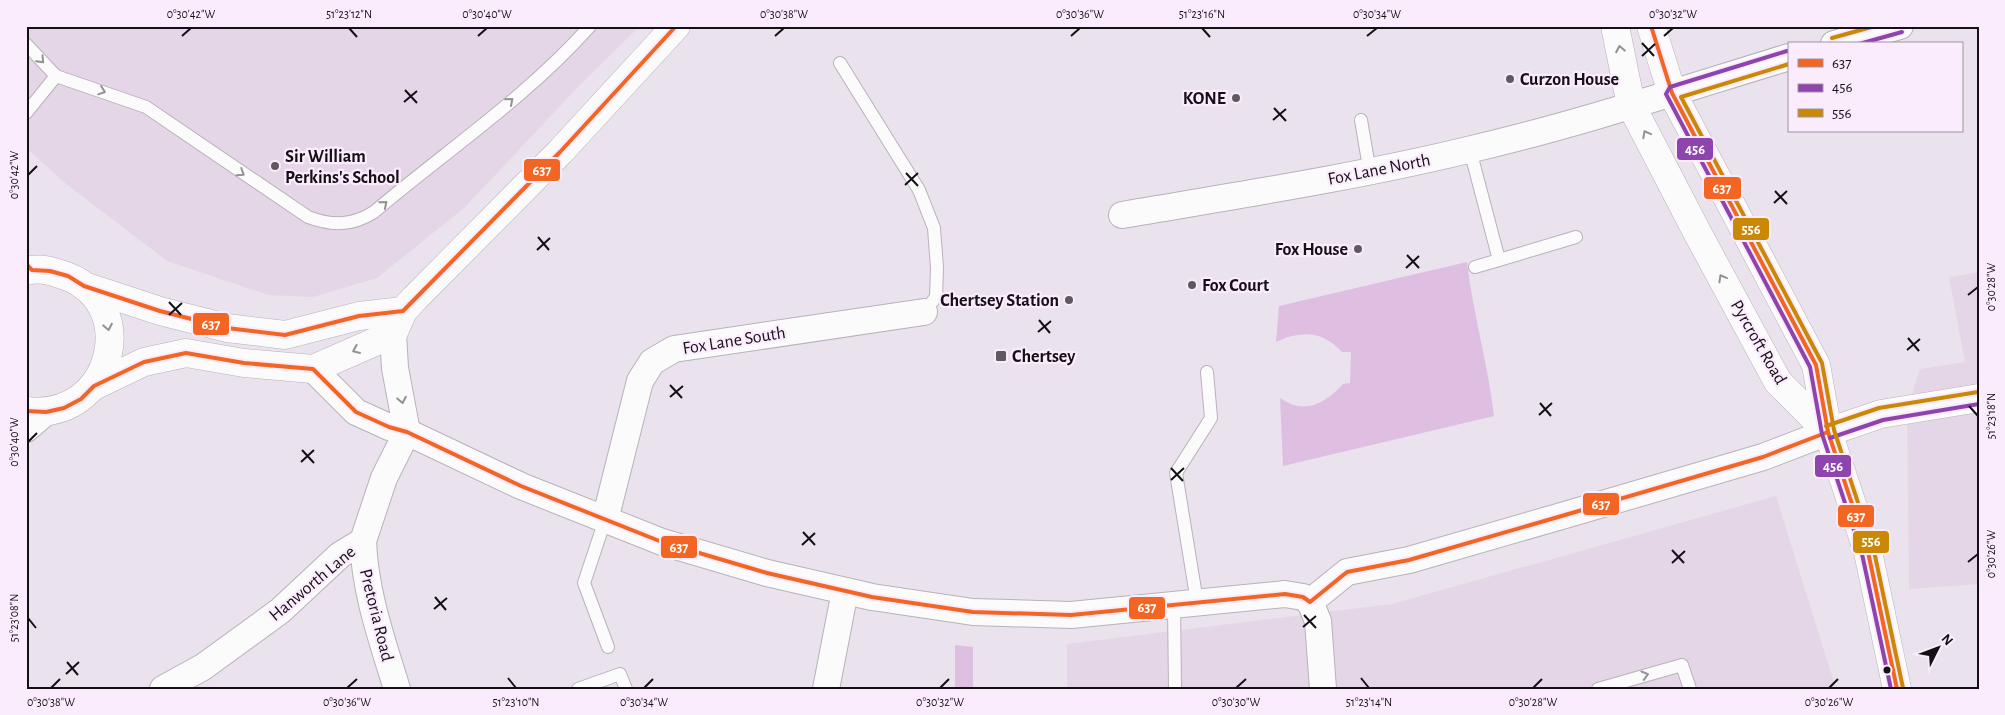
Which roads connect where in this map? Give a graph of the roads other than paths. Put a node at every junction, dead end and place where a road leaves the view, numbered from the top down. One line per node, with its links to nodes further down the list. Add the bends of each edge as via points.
1 (590, 26): 10 (lane, one-way to 1, via 146,106 308,217 344,224 374,212 491,118 568,50)
2 (676, 26): 24 (main road)
3 (1615, 26): 12 (main road, Pyrcroft Road, one-way to 3)
4 (1651, 26): 11 (main road, Pyrcroft Road)
5 (1900, 26): 6 (street)
6 (1841, 42)
7 (26, 44): 10 (lane, one-way to 10)
8 (1788, 58): 11 (street, Fox Lane North)
9 (840, 63): 23 (lane, via 919,190 934,228 936,297)
10 (56, 76): 13 (lane)
11 (1672, 93): 12 (street, Fox Lane North); 31 (main road, Pyrcroft Road, via 1816,366)
12 (1631, 105): 15 (street, Fox Lane North); 31 (main road, Pyrcroft Road, one-way to 12, via 1778,382)
13 (26, 113)
14 (1361, 120): 16 (lane)
15 (1470, 150): 16 (street, Fox Lane North); 19 (lane)
16 (1370, 172): 17 (street, Fox Lane North)
17 (1122, 215)
18 (1576, 238): 19 (lane)
19 (1499, 260): 20 (lane)
20 (1475, 267)
21 (28, 268): 22 (main road, via 68,276)
22 (84, 286): 24 (main road, via 208,323 285,335 359,316); 27 (main road, one-way to 27, via 99,302 108,323 110,345 106,367)
23 (924, 312): 32 (street, Fox Lane South, via 674,349 652,362 640,381)
24 (398, 323): 25 (main road, one-way to 25); 30 (street, one-way to 30, via 396,368)
25 (313, 369): 27 (main road, via 244,363 186,353 144,362); 30 (street, via 356,412)
26 (1207, 372): 36 (lane, via 1211,418 1176,473)
27 (94, 386): 29 (main road, via 81,399 64,408)
28 (1979, 398): 31 (main road, via 1881,414)
29 (33, 417)
30 (407, 432): 32 (street, via 521,486); 33 (street, Hanworth Lane, via 384,478)
31 (1828, 432): 35 (street, via 1763,456 1584,510 1409,560 1347,572); 47 (main road, via 1868,552)
32 (605, 520): 34 (street, via 671,545 767,573); 37 (lane, via 584,583)
33 (363, 541): 38 (street, Hanworth Lane, via 334,560 280,611 203,667); 39 (street, Pretoria Road, via 364,572)
34 (846, 591): 36 (street, via 973,612 1072,615); 42 (street)
35 (1310, 602): 36 (street, via 1303,597 1285,594); 44 (street, via 1318,621)
36 (1186, 603): 43 (lane)
37 (608, 647)
38 (163, 689)
39 (397, 689)
40 (578, 689): 41 (lane, via 620,674)
41 (626, 689)
42 (826, 689)
43 (1175, 689)
44 (1323, 689)
45 (1598, 689): 46 (lane, one-way to 46, via 1682,665)
46 (1690, 689)
47 (1897, 689)

